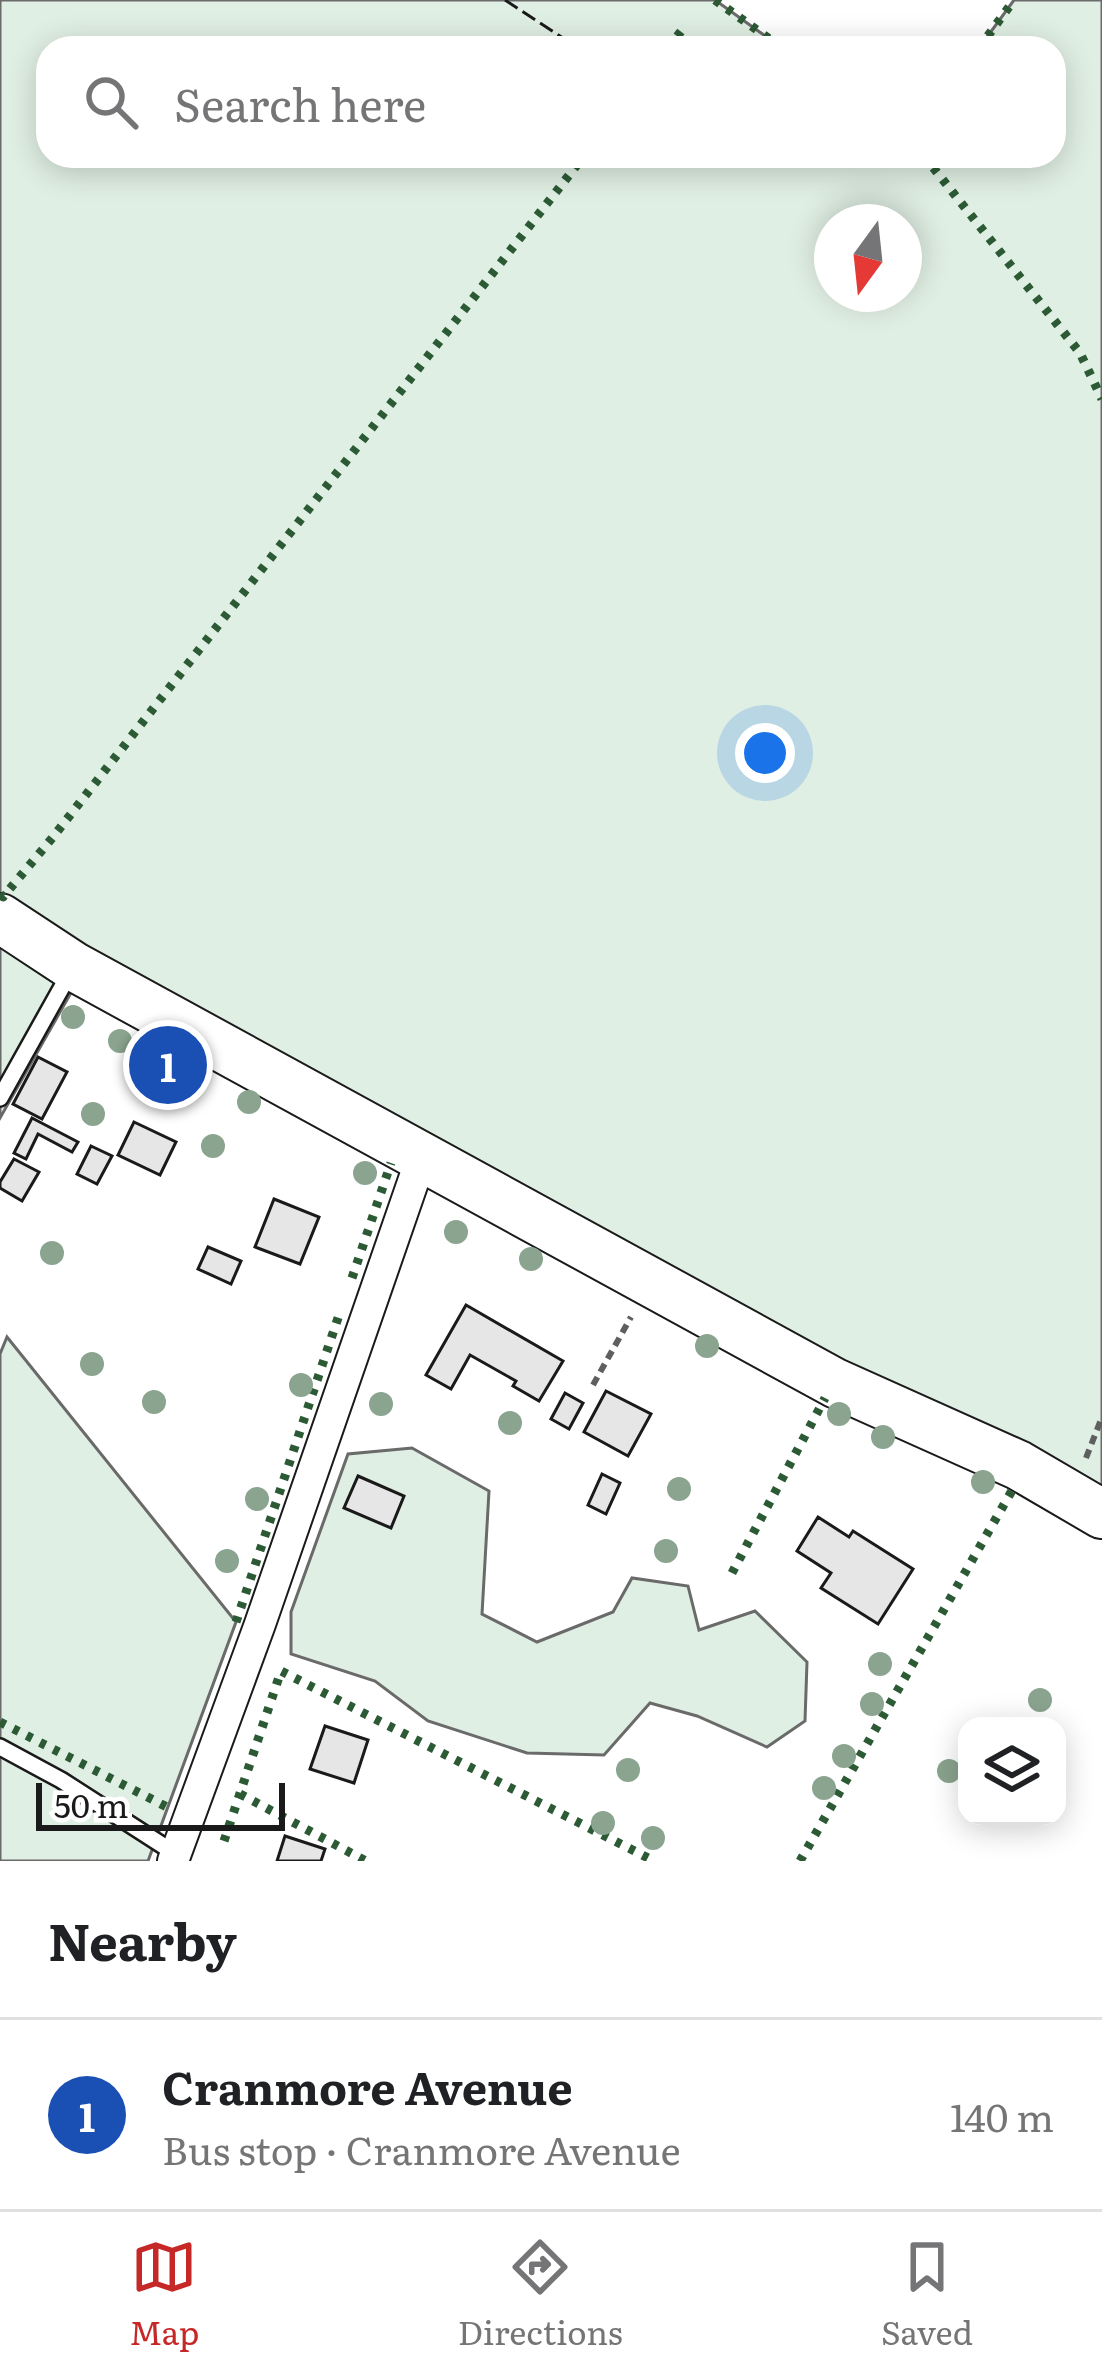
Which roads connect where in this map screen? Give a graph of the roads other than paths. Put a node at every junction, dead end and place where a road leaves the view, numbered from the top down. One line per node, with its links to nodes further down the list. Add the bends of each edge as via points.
1 (0, 918): 2 (main road)
2 (73, 966): 3 (lane); 4 (main road)
3 (0, 1098)
4 (421, 1159): 5 (main road, via 835,1383 1018,1465); 7 (street)
5 (1102, 1514)
6 (0, 1748): 7 (lane)
7 (175, 1857)

